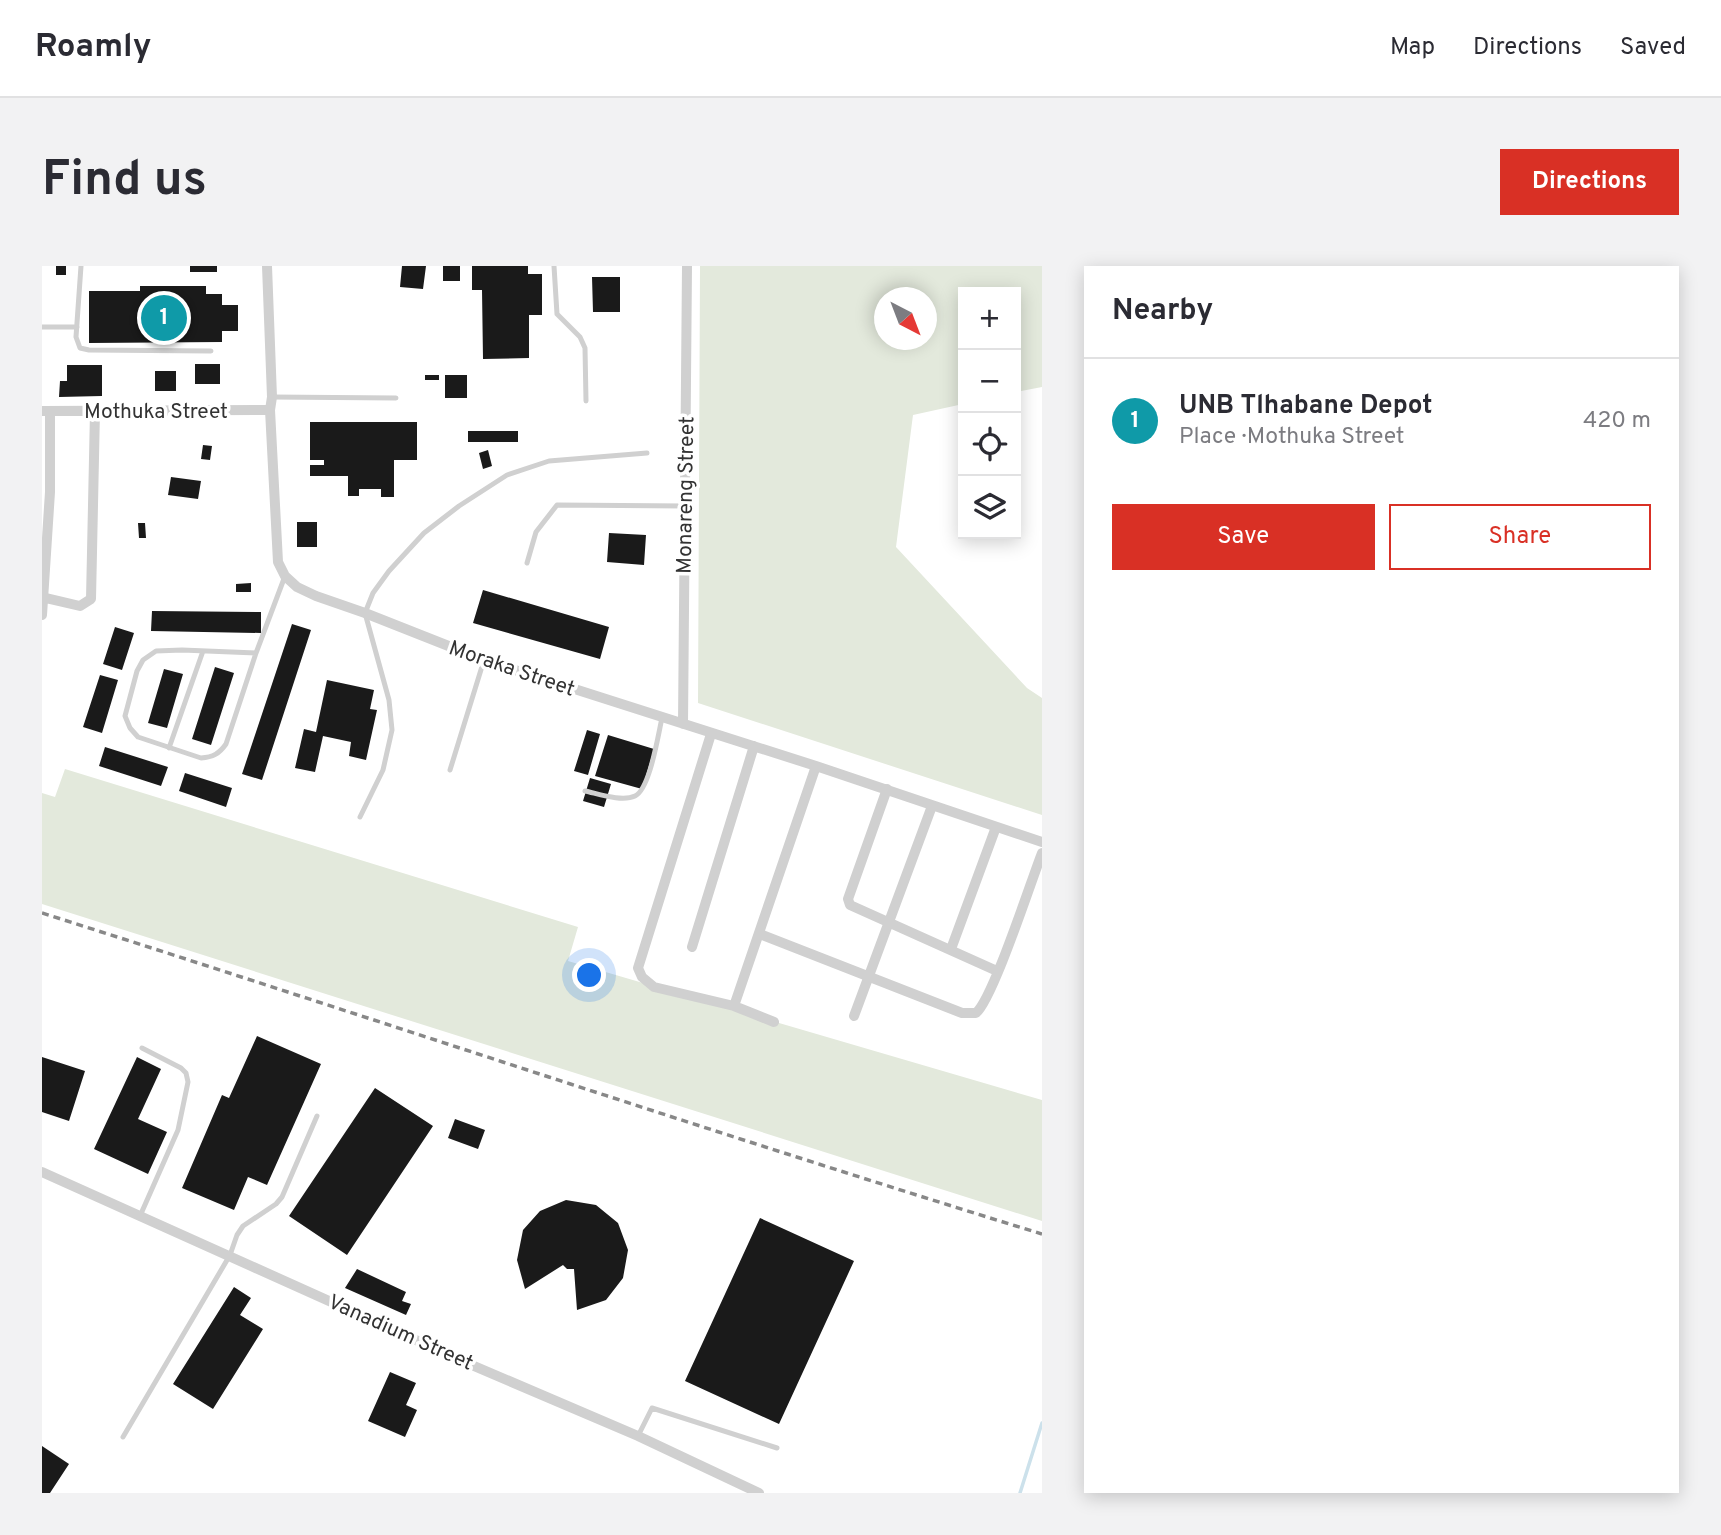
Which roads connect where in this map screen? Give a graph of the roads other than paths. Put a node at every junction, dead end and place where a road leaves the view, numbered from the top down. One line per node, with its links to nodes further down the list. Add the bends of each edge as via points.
1 (81, 266): 6 (lane)
2 (267, 266): 8 (street)
3 (554, 266): 10 (lane, via 557,314 580,337 584,348)
4 (687, 266): 15 (street, Monareng Street)
5 (42, 327): 6 (lane)
6 (77, 327): 7 (lane, via 77,344 85,350)
7 (211, 351)
8 (272, 397): 9 (lane); 11 (street)
9 (396, 398)
10 (586, 401)
11 (270, 410): 13 (street, Mothuka Street); 17 (street, via 278,562)
12 (46, 411): 13 (street, Mothuka Street); 18 (street, via 50,492)
13 (95, 411): 18 (street, via 92,595 80,606)
14 (647, 453): 19 (lane, via 549,461 507,475 424,533 373,593)
15 (685, 506): 16 (lane, via 557,505 536,532); 25 (street, Monareng Street)
16 (527, 563)
17 (285, 576): 19 (street, Moraka Street, via 316,596); 22 (lane)
18 (43, 597): 20 (street)
19 (365, 613): 23 (street, Moraka Street); 34 (lane, via 393,730 383,770)
20 (42, 615)
21 (203, 651): 22 (lane); 28 (lane); 28 (lane, via 156,651 137,671 126,722 138,737)
22 (256, 653): 28 (lane, via 221,752 201,758)
23 (484, 660): 24 (street, Moraka Street); 30 (lane)
24 (662, 718): 25 (street, Moraka Street); 32 (lane, via 642,791 628,798)
25 (683, 724): 26 (street, Moraka Street)
26 (711, 734): 27 (street, Moraka Street); 44 (street, via 638,968 654,988)
27 (754, 746): 29 (street, Moraka Street); 40 (street)
28 (169, 748)
29 (816, 766): 31 (street, Moraka Street); 39 (street)
30 (450, 770)
31 (887, 789): 33 (street, Moraka Street); 38 (street, via 848,899 854,908)
32 (585, 791)
33 (932, 806): 35 (street, Moraka Street); 38 (street)
34 (360, 817)
35 (996, 827): 36 (street, Moraka Street); 41 (street)
36 (1042, 842)
37 (1042, 853): 42 (street)
38 (890, 923): 41 (street); 43 (street)
39 (760, 934): 43 (street); 44 (street)
40 (692, 947)
41 (951, 949): 42 (street)
42 (997, 971): 43 (street, via 976,1013 962,1013)
43 (870, 977): 45 (street)
44 (734, 1006): 46 (street)
45 (854, 1016)
46 (774, 1022)
47 (142, 1048): 50 (lane, via 181,1068 188,1082 177,1130)
48 (317, 1116): 51 (lane, via 282,1198 243,1226)
49 (42, 1172): 50 (street, Vanadium Street)
50 (140, 1216): 51 (street, Vanadium Street)
51 (230, 1255): 52 (street, Vanadium Street); 53 (lane)
52 (638, 1436): 54 (lane, via 652,1408); 55 (street, Vanadium Street)
53 (123, 1437)
54 (777, 1448)
55 (759, 1493)

